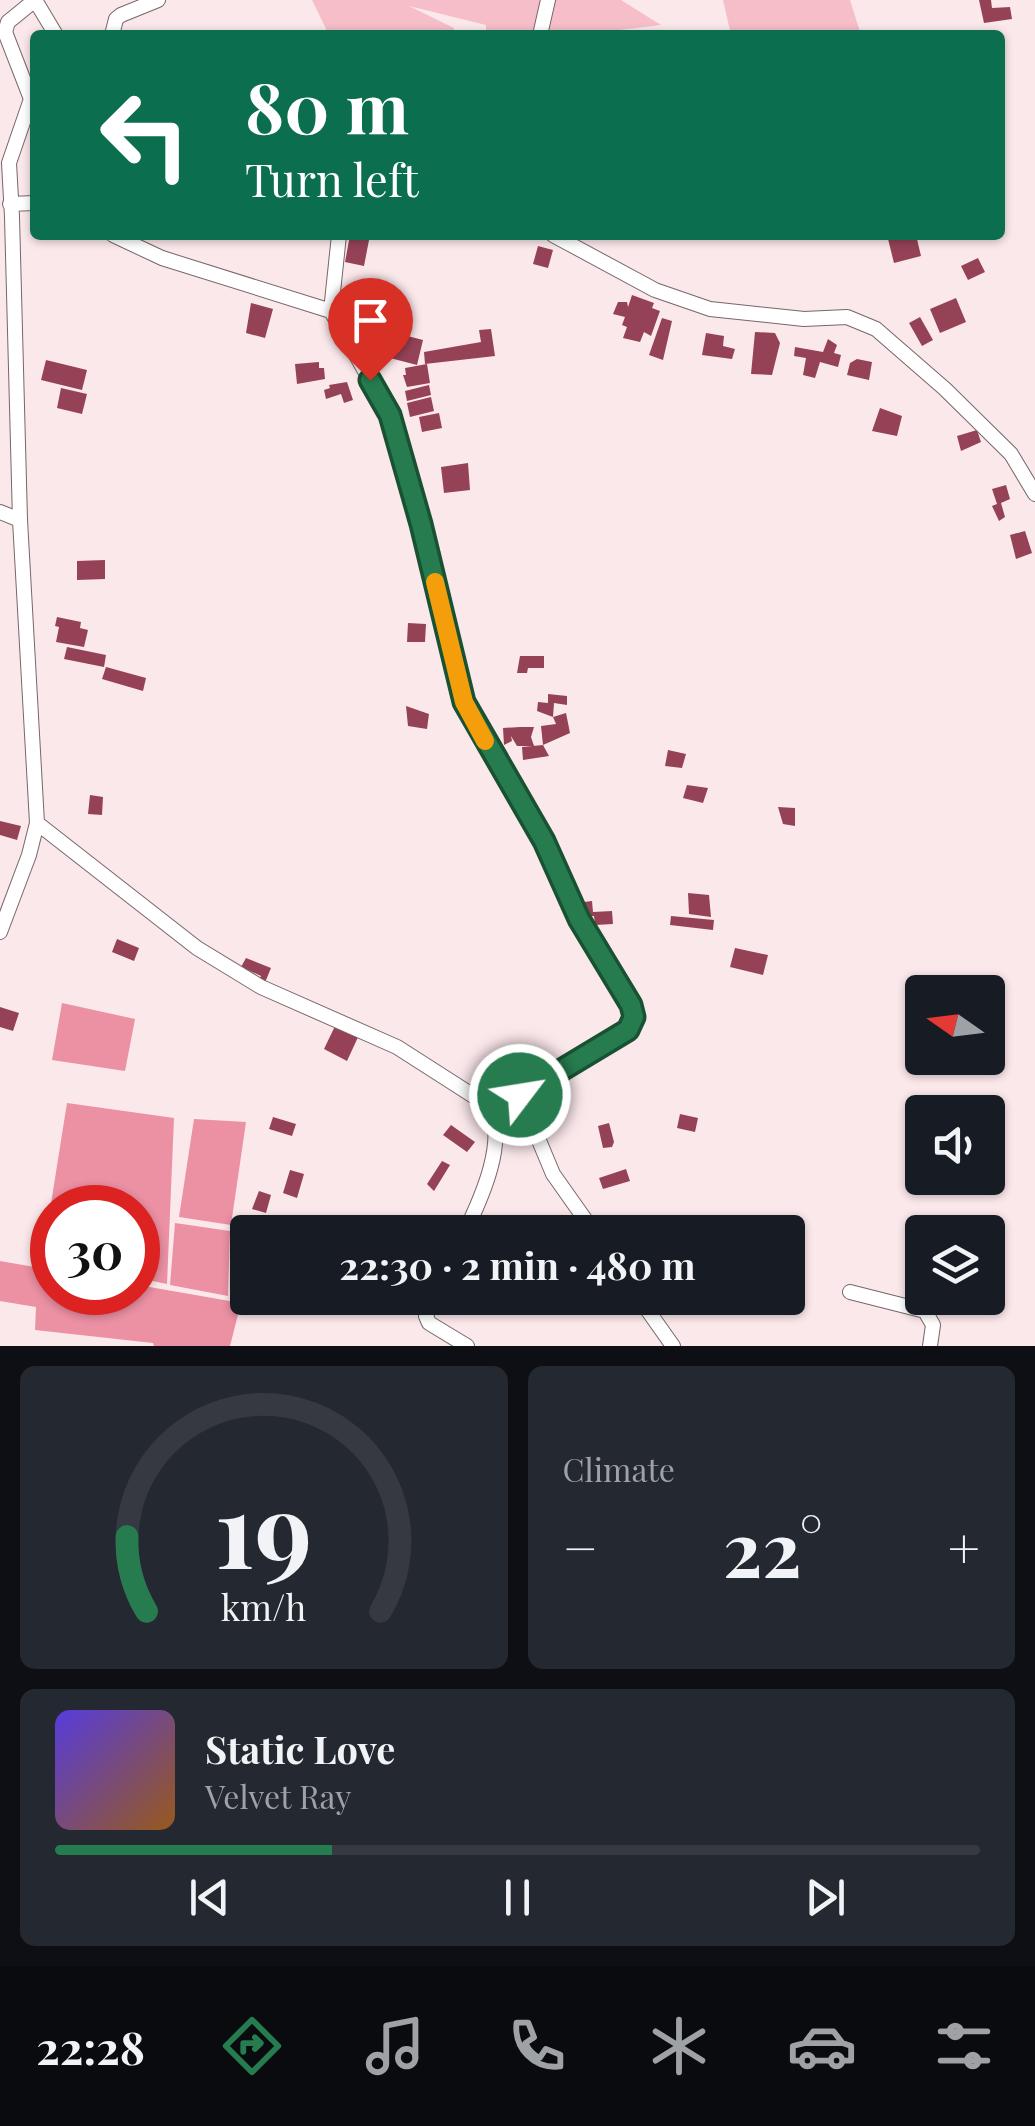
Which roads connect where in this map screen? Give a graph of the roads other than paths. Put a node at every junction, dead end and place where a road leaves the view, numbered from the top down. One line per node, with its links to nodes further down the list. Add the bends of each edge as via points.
1 (35, 0): 4 (street); 7 (street, via 4,32)
2 (158, 0): 5 (street, via 121,15)
3 (548, 0): 6 (street)
4 (53, 30)
5 (113, 30)
6 (541, 30)
7 (30, 97)
8 (30, 103): 10 (street, via 10,163)
9 (30, 203): 10 (street)
10 (10, 204): 17 (street)
11 (124, 240): 14 (street)
12 (339, 240): 14 (street)
13 (562, 240): 15 (street, via 655,290 710,309 847,317 876,328 1011,454)
14 (331, 311): 20 (street, via 390,415 464,702 634,1017 628,1030)
15 (1035, 494)
16 (0, 512): 17 (street)
17 (20, 520): 18 (street)
18 (37, 823): 19 (street); 21 (street, via 197,948 261,987 397,1047)
19 (0, 932)
20 (520, 1095): 21 (street); 23 (street, via 553,1174)
21 (494, 1114): 22 (street, via 486,1188)
22 (473, 1215)
23 (582, 1215)
24 (850, 1292): 29 (street, via 925,1311 933,1325)
25 (426, 1315): 27 (street)
26 (651, 1315): 28 (street)
27 (467, 1346)
28 (673, 1346)
29 (930, 1346)

